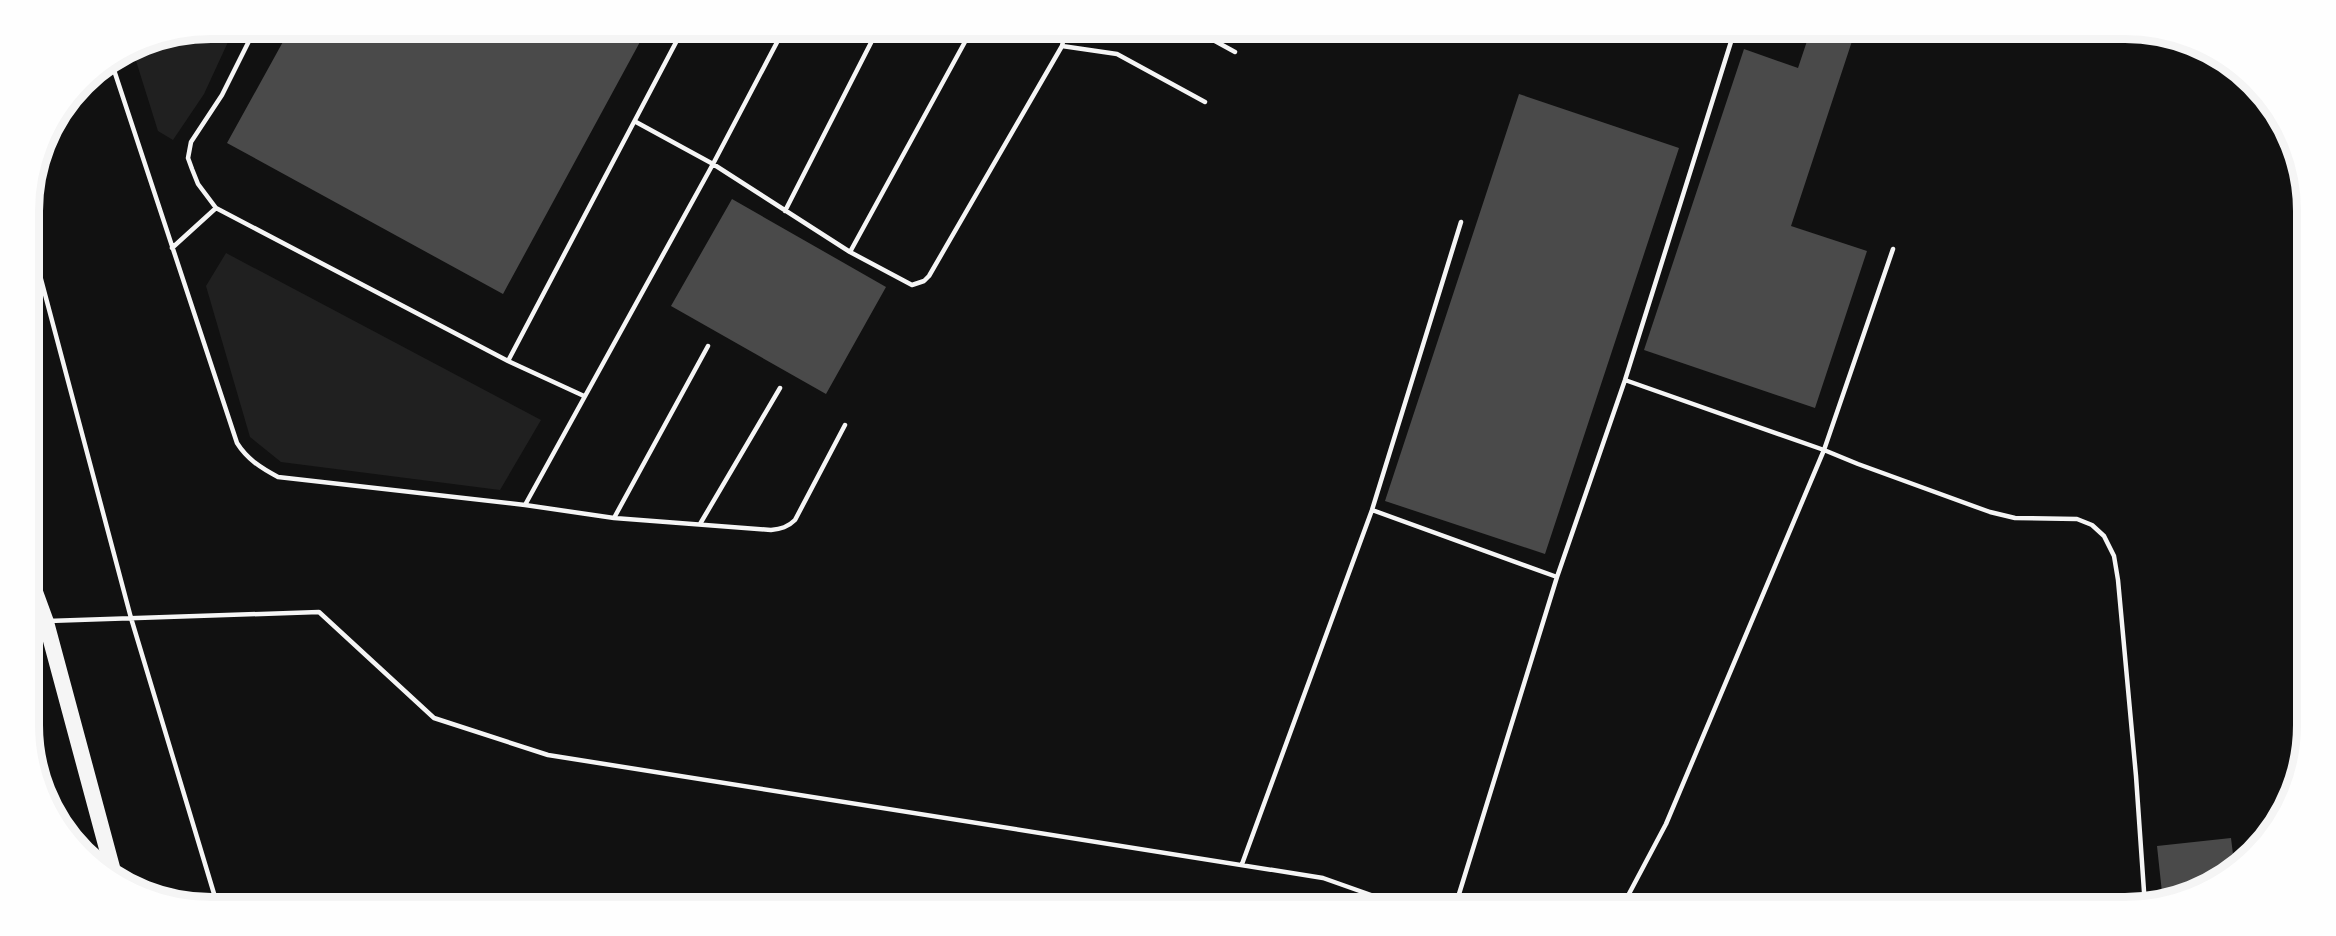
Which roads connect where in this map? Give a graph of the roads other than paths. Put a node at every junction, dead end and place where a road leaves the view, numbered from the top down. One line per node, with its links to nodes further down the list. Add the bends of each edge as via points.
1 (250, 39): 15 (lane, via 222,95 191,142 188,158 192,170)
2 (678, 39): 13 (lane)
3 (778, 39): 14 (lane)
4 (872, 39): 16 (lane)
5 (966, 39): 20 (lane)
6 (1064, 39): 9 (lane)
7 (1212, 39): 10 (lane)
8 (1732, 39): 24 (lane)
9 (1062, 46): 12 (lane, via 1117,54); 20 (lane, via 924,281 907,285)
10 (1235, 52)
11 (114, 69): 18 (lane)
12 (1205, 102)
13 (636, 122): 14 (lane); 23 (lane)
14 (713, 164): 16 (lane); 26 (lane)
15 (216, 208): 18 (lane); 23 (lane)
16 (784, 211): 20 (lane)
17 (1461, 222): 30 (lane)
18 (172, 248): 29 (lane, via 237,443 258,466 278,477)
19 (1893, 249): 28 (lane)
20 (850, 252)
21 (39, 272): 35 (lane)
22 (708, 346): 31 (lane)
23 (508, 361): 26 (lane)
24 (1625, 380): 28 (lane); 33 (lane)
25 (780, 388): 32 (lane)
26 (584, 396): 29 (lane)
27 (845, 424): 32 (lane, via 789,526 771,530)
28 (1824, 450): 39 (lane, via 1990,512 2015,518 2077,519 2104,536 2114,556 2118,580); 43 (lane, via 1666,824)
29 (525, 505): 31 (lane)
30 (1372, 510): 33 (lane); 38 (lane)
31 (614, 518): 32 (lane)
32 (700, 524)
33 (1557, 577): 42 (lane)
34 (39, 603): 36 (highway)
35 (130, 618): 36 (lane); 38 (lane, via 319,612 435,718 548,755); 40 (lane)
36 (46, 622): 37 (highway)
37 (110, 864)
38 (1242, 864): 41 (lane, via 1323,878)
39 (2144, 896)
40 (215, 897)
41 (1377, 897)
42 (1458, 897)
43 (1627, 897)

